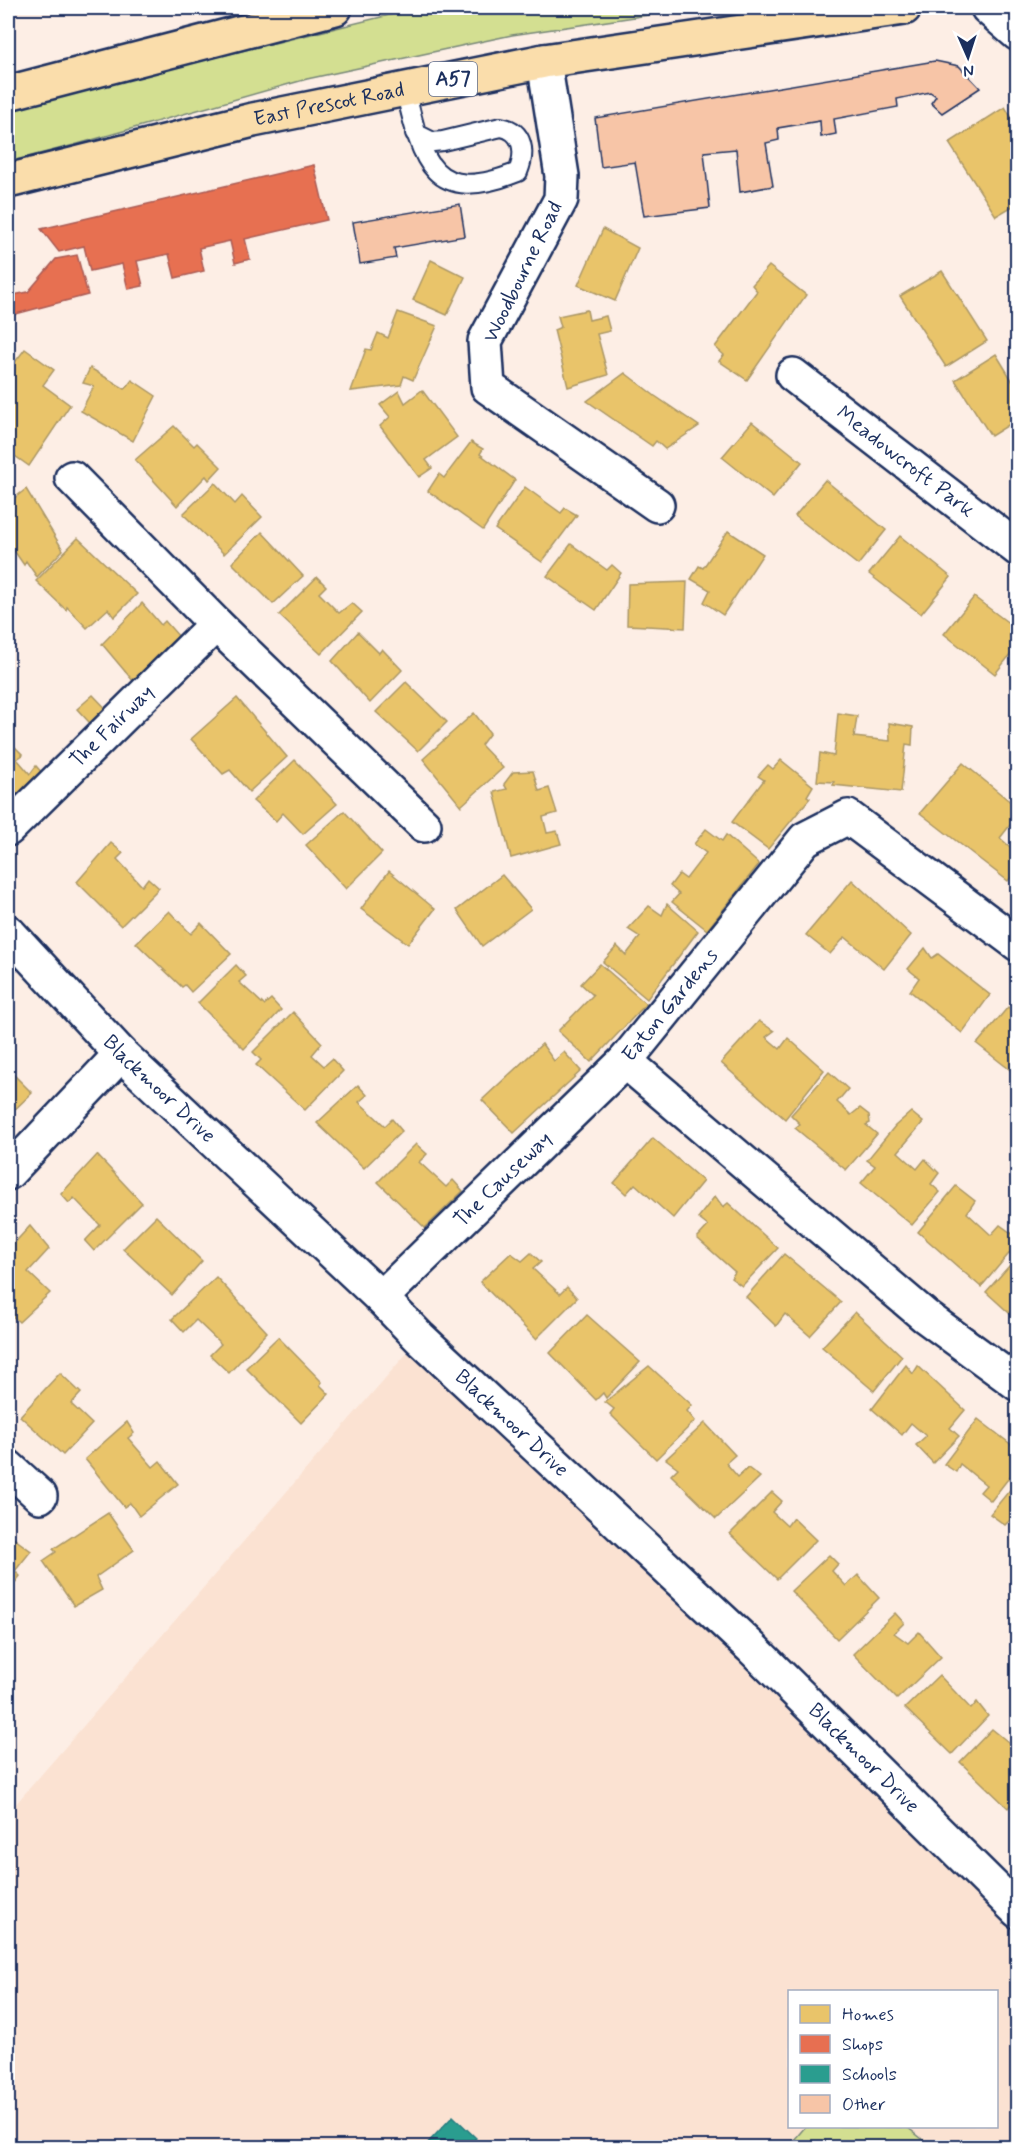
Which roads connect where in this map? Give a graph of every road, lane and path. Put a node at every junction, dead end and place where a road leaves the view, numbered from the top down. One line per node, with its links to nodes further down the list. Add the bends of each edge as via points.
1 (335, 8): 7 (highway)
2 (904, 8): 5 (highway, East Prescot Road / A57)
3 (988, 8): 4 (street)
4 (1017, 34)
5 (544, 61): 6 (highway, East Prescot Road / A57); 12 (street, Woodbourne Road, via 562,176 561,199 485,341 489,387)
6 (405, 89): 8 (lane); 9 (highway, East Prescot Road / A57, via 253,120)
7 (8, 93)
8 (415, 133): 8 (lane, via 433,142 509,128 518,135 523,160 518,172 496,181 457,184 433,169)
9 (8, 181)
10 (793, 375): 13 (street, Meadowcroft Park)
11 (72, 478): 14 (street)
12 (657, 505)
13 (1017, 549)
14 (216, 624): 15 (street); 16 (street, The Fairway)
15 (424, 825)
16 (8, 829)
17 (8, 932): 19 (street, Blackmoor Drive)
18 (1017, 945): 20 (street, Eaton Gardens, via 848,817 805,839)
19 (121, 1054): 21 (street); 22 (street, Blackmoor Drive)
20 (625, 1061): 22 (street, The Causeway); 23 (street, Eaton Gardens, via 925,1316)
21 (8, 1173)
22 (381, 1298): 26 (street, Blackmoor Drive, via 751,1647)
23 (1017, 1384)
24 (8, 1467): 25 (street)
25 (40, 1496)
26 (1017, 1911)

